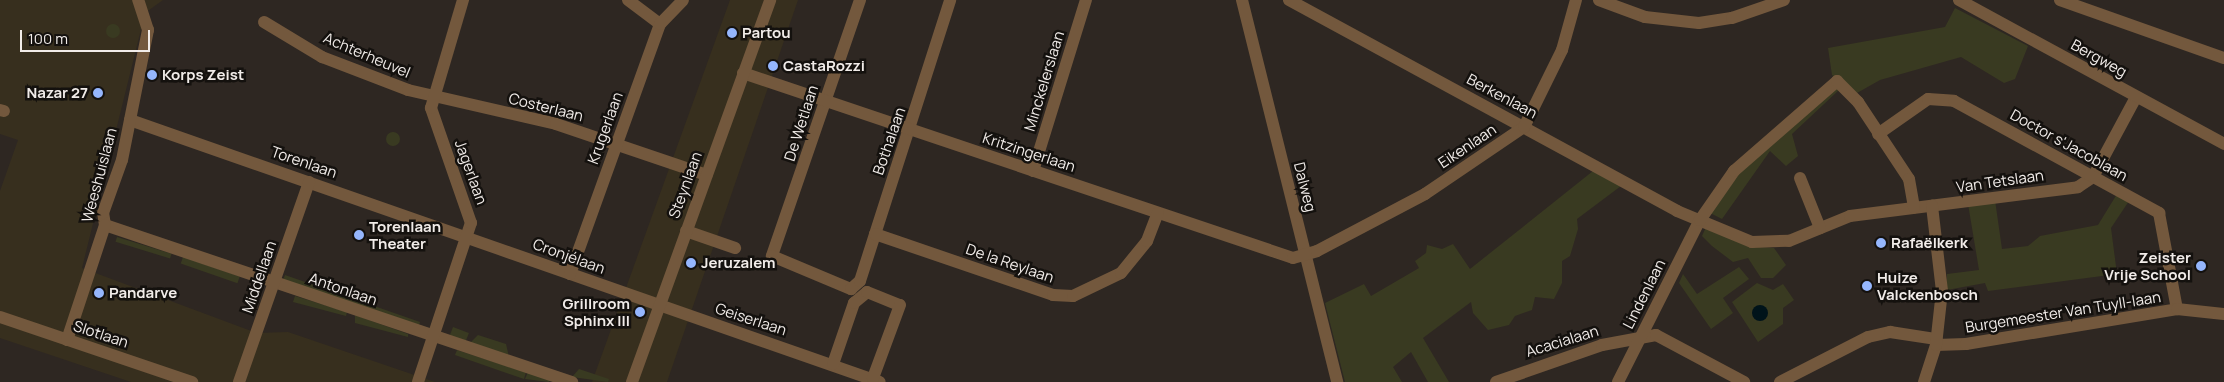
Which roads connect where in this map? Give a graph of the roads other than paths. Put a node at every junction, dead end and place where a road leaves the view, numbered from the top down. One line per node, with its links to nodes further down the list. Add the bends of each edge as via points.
1 (138, 0): 23 (street, Weeshuislaan, via 147,16 148,30)
2 (462, 0): 21 (street, Jagerlaan)
3 (628, 0): 17 (street)
4 (683, 0): 17 (street, Krugerlaan)
5 (770, 0): 19 (street, Steynlaan)
6 (860, 0): 22 (street, De Wetlaan)
7 (950, 0): 25 (street, Bothalaan)
8 (1086, 0): 29 (street, Minckelerslaan)
9 (1242, 0): 44 (street, Dalweg)
10 (1289, 0): 24 (street, Berkenlaan)
11 (1576, 0): 24 (street, Eikenlaan, via 1562,50)
12 (1598, 0): 13 (street, via 1646,16 1699,23 1732,18)
13 (1784, 0)
14 (1958, 0): 20 (street, Bergweg)
15 (2060, 0): 18 (street)
16 (264, 22): 21 (street, Achterheuvel, via 322,57)
17 (660, 24): 27 (street, Krugerlaan)
18 (2224, 58)
19 (743, 73): 22 (street, Kritzingerlaan); 30 (street, Steynlaan)
20 (2136, 97): 28 (street, Bergweg); 31 (street)
21 (433, 98): 27 (street, Costerlaan, via 556,124); 42 (street, Jagerlaan, via 431,108 468,210)
22 (826, 100): 25 (street, Kritzingerlaan); 47 (street, De Wetlaan, via 772,256)
23 (130, 120): 33 (street, Torenlaan); 38 (street, Weeshuislaan, via 122,160 103,214)
24 (1524, 127): 37 (street, Berkenlaan); 44 (street, Eikenlaan, via 1425,194)
25 (910, 130): 29 (street, Kritzingerlaan); 41 (street, Bothalaan)
26 (1878, 134): 31 (street, Doctor s'Jacoblaan, via 1928,99 1939,98 1954,102); 35 (street, via 1909,180); 37 (street, Lindenlaan, via 1837,81 1734,171)
27 (616, 143): 30 (street, Costerlaan); 45 (street, Krugerlaan)
28 (2224, 144)
29 (1033, 171): 36 (street, Kritzingerlaan)
30 (706, 175): 40 (street, Steynlaan)
31 (2093, 177): 34 (street, Van Tetslaan, via 2078,188); 49 (street, Doctor s'Jacoblaan, via 2164,220)
32 (1800, 178): 39 (street)
33 (309, 182): 42 (street, Torenlaan); 46 (street, Middellaan)
34 (1932, 206): 35 (street, Van Tetslaan); 55 (street, via 1942,291)
35 (1914, 208): 39 (street, Van Tetslaan, via 1850,216)
36 (1158, 213): 41 (street, De la Reylaan, via 1147,241 1127,267 1107,282 1073,296 1053,295); 44 (street, Kritzingerlaan, via 1293,258)
37 (1700, 220): 39 (street, Van Tetslaan, via 1752,242 1789,242); 52 (street, Lindenlaan)
38 (105, 225): 46 (street, Antonlaan); 54 (street, Weeshuislaan)
39 (1820, 228)
40 (686, 231): 43 (street); 48 (street, Steynlaan)
41 (875, 234): 47 (street, Bothalaan, via 860,281)
42 (467, 236): 45 (street, Cronjélaan); 53 (street, Jagerlaan)
43 (735, 248)
44 (1306, 256): 63 (street, Dalweg)
45 (570, 274): 48 (street, Cronjélaan)
46 (273, 283): 53 (street, Antonlaan); 59 (street, Middellaan)
47 (851, 288)
48 (659, 306): 56 (street, Geiserlaan); 62 (street, Steynlaan)
49 (2177, 309): 50 (street, Burgemeester Van Tuyll-laan); 55 (street, Burgemeester Van Tuyll-laan, via 1966,344)
50 (2224, 314)
51 (0, 318): 54 (street, Slotlaan)
52 (1641, 336): 64 (street, Acacialaan, via 1543,362); 65 (street, Lindenlaan); 66 (street, via 1656,335)
53 (434, 337): 60 (street, Jagerlaan); 61 (street, Antonlaan)
54 (67, 340): 58 (street, Slotlaan)
55 (1936, 342): 67 (street, Burgemeester Van Tuyll-laan, via 1890,332 1868,337); 68 (street)
56 (834, 364): 57 (street, Geiserlaan); 57 (street, Geiserlaan, via 854,303 867,292 900,306)
57 (877, 380)
58 (192, 382)
59 (239, 382)
60 (418, 382)
61 (572, 382)
62 (632, 382)
63 (1337, 382)
64 (1496, 382)
65 (1618, 382)
66 (1744, 382)
67 (1780, 382)
68 (1924, 382)

